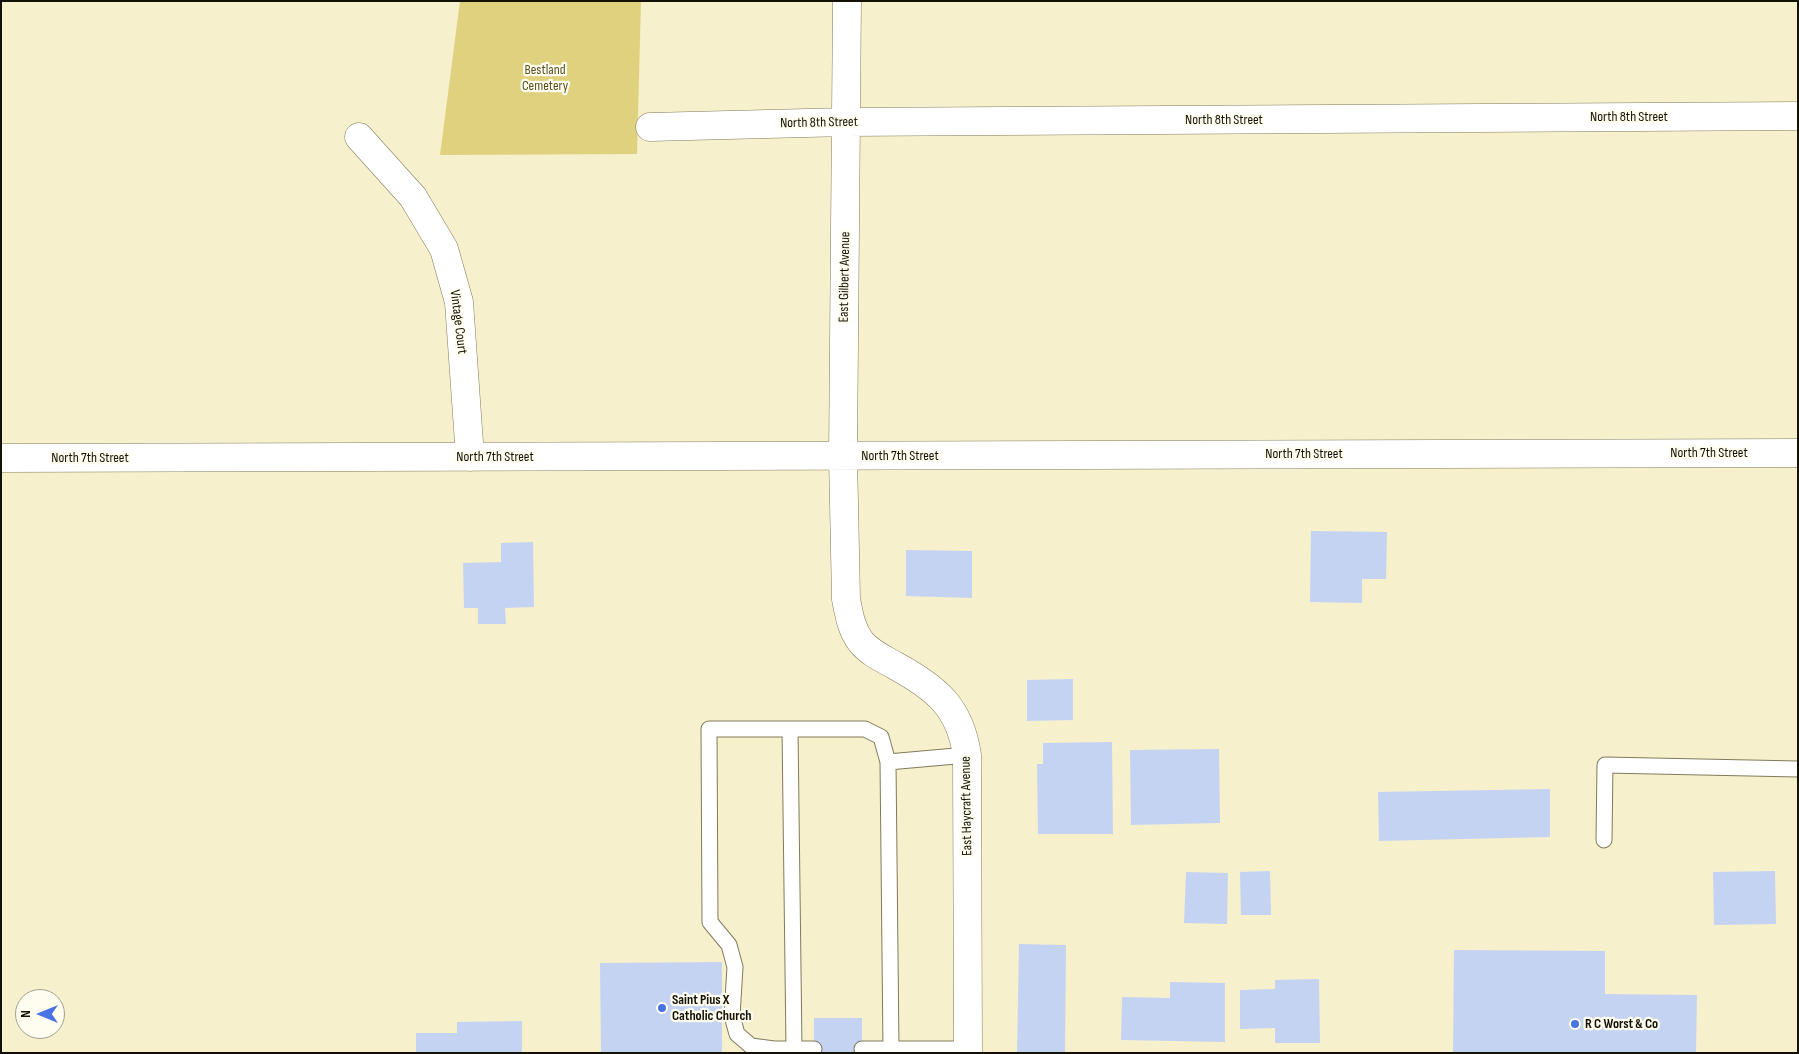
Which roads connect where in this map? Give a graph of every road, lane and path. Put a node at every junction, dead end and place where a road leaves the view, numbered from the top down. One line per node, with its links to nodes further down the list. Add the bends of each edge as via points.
1 (847, 1): 3 (street, East Gilbert Avenue)
2 (1798, 116): 3 (street, North 8th Street)
3 (846, 122): 4 (street, North 8th Street); 7 (street, East Gilbert Avenue)
4 (650, 127)
5 (359, 137): 8 (street, Vintage Court, via 413,197 444,249 459,302)
6 (1798, 453): 7 (street, North 7th Street)
7 (843, 456): 8 (street, North 7th Street); 10 (street, East Gilbert Avenue)
8 (470, 457): 9 (street, North 7th Street)
9 (1, 458)
10 (845, 552): 12 (street, East Haycraft Avenue, via 850,622 861,641 872,652 924,682 942,698 965,741)
11 (790, 729): 13 (lane, via 865,729 880,737); 16 (lane); 16 (lane, via 709,729 710,922 729,945 735,967 732,1016 737,1034 751,1046)
12 (967, 755): 13 (lane); 20 (street, East Haycraft Avenue)
13 (888, 762): 19 (lane)
14 (1798, 769): 15 (lane, via 1605,765)
15 (1604, 840)
16 (794, 1049): 17 (lane)
17 (814, 1049)
18 (862, 1049): 19 (lane)
19 (891, 1049): 20 (lane)
20 (968, 1051)

